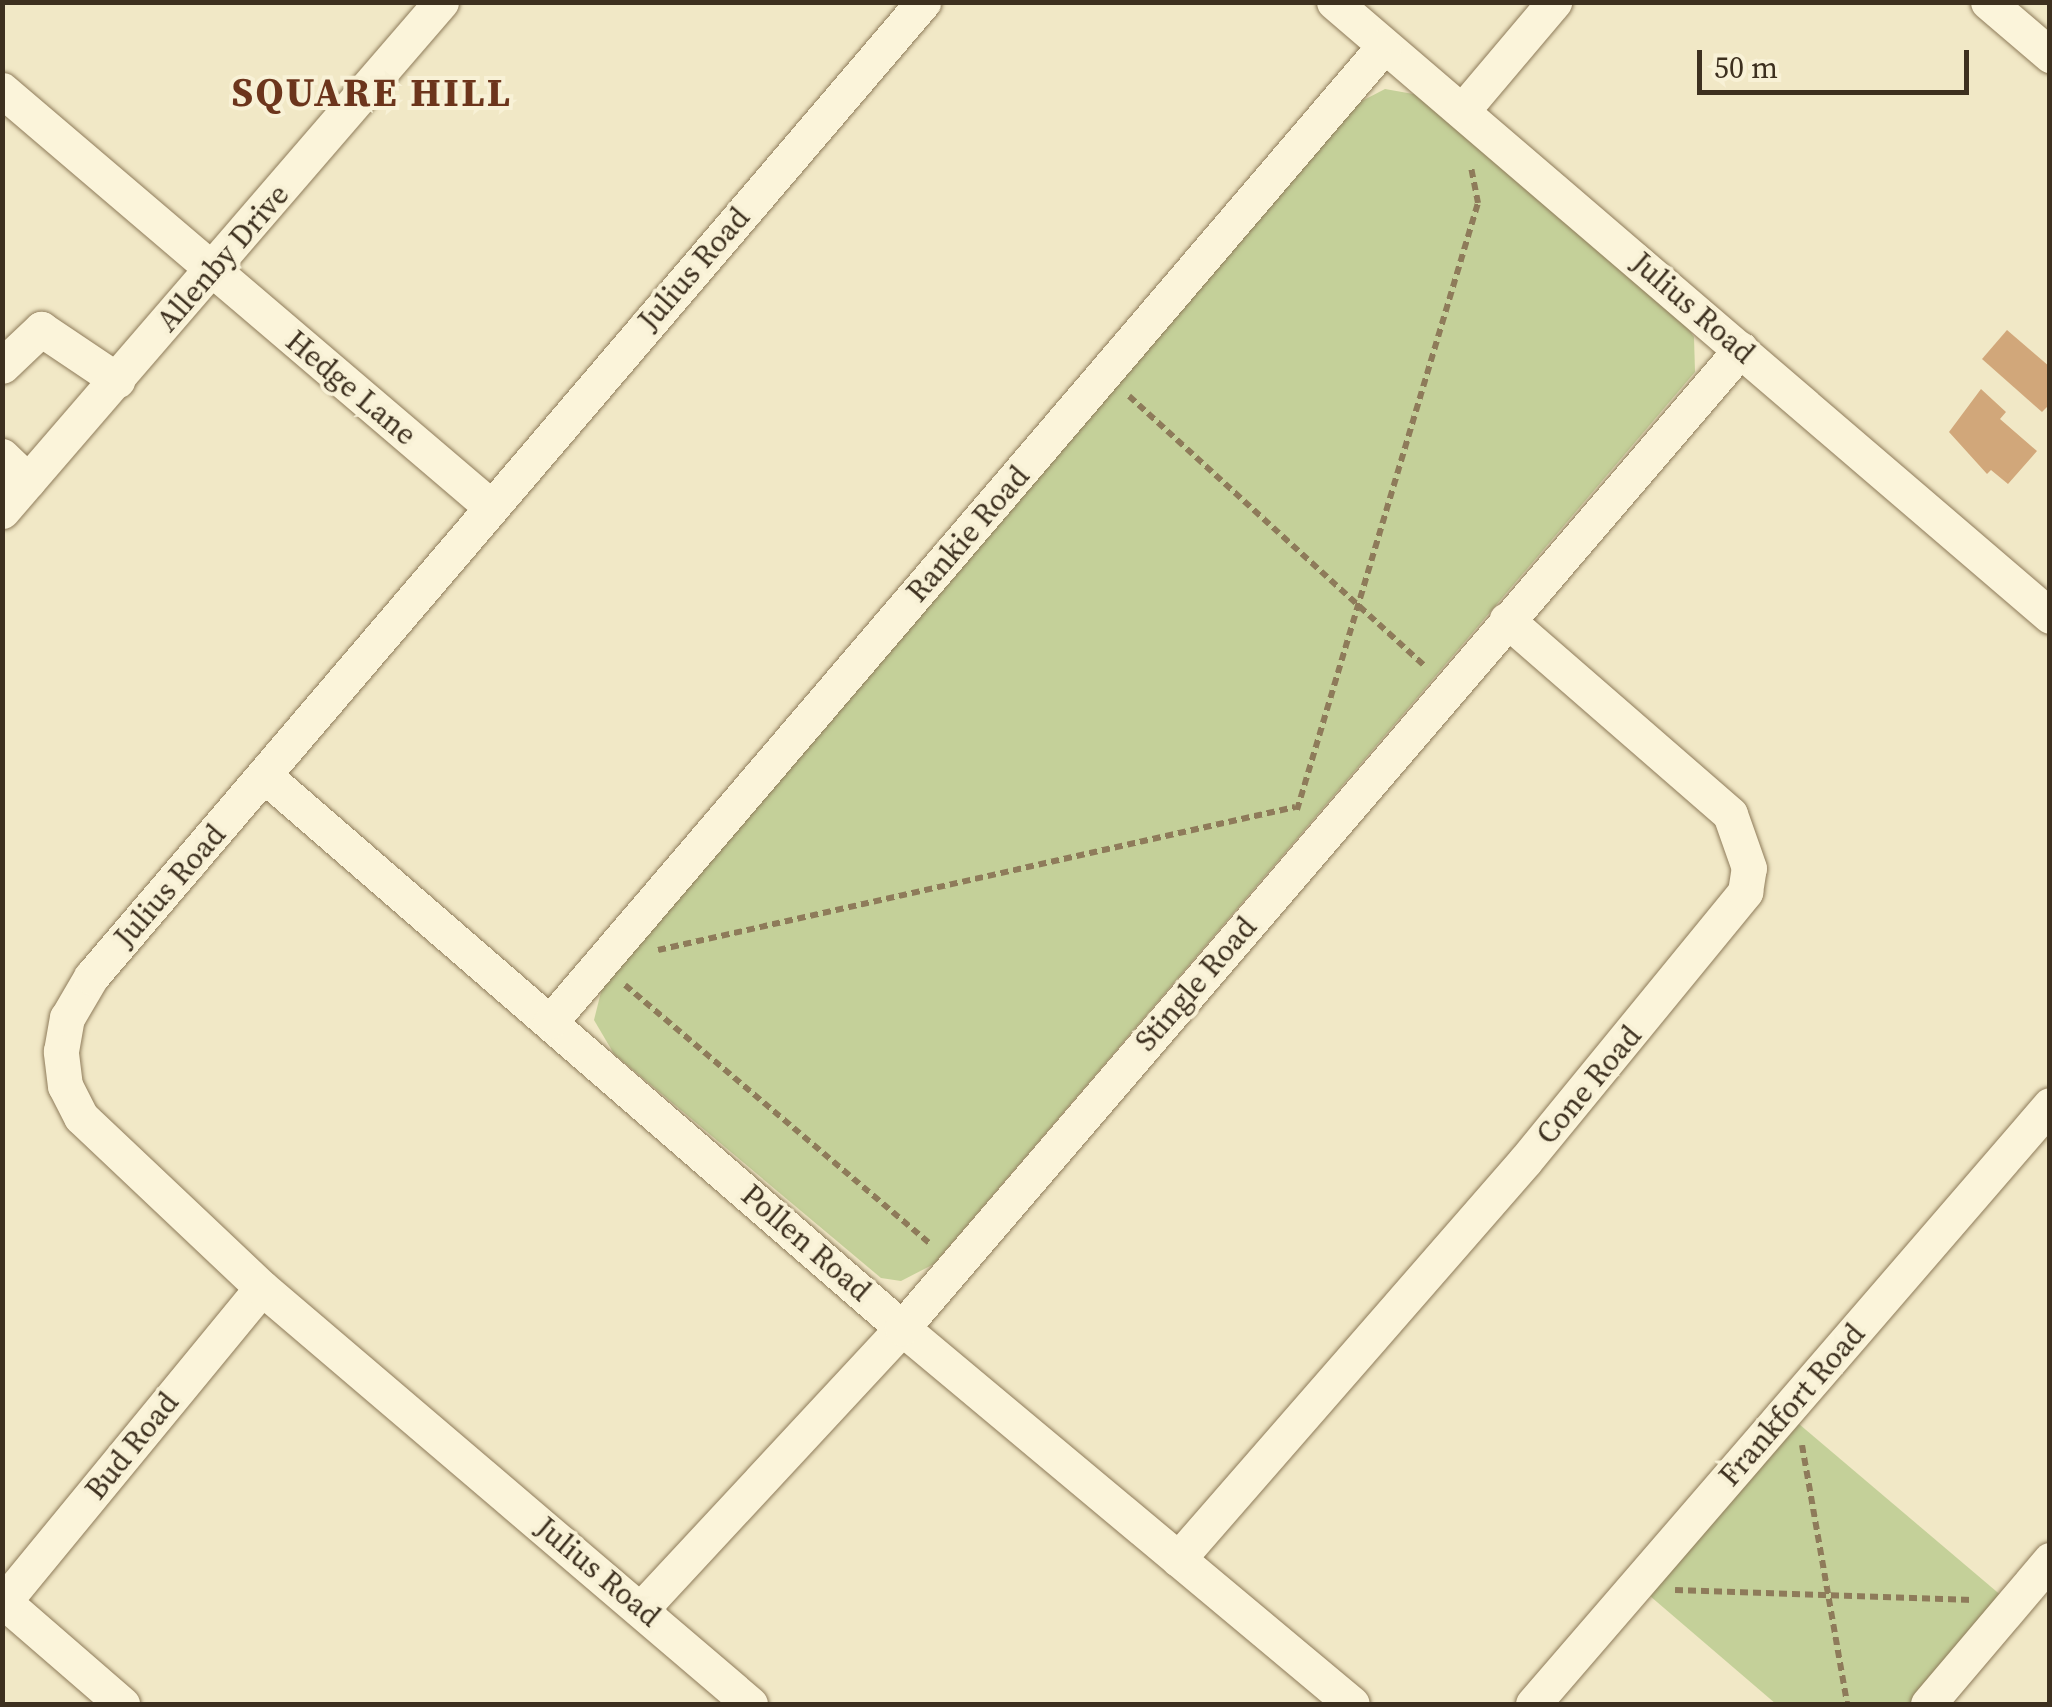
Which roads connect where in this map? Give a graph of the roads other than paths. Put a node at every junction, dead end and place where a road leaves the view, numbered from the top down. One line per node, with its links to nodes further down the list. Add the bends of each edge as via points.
1 (442, 2): 10 (street, Allenby Drive)
2 (923, 2): 16 (street, Julius Road)
3 (1334, 2): 6 (street, Julius Road)
4 (1554, 2): 9 (street)
5 (1988, 2): 7 (street)
6 (1384, 46): 9 (street, Julius Road); 21 (street, Rankie Road)
7 (2050, 56)
8 (2, 90): 10 (street, Hedge Lane)
9 (1462, 111): 11 (street, Julius Road)
10 (212, 271): 13 (street, Allenby Drive); 16 (street, Hedge Lane)
11 (1741, 349): 18 (street, Julius Road); 19 (street, Stingle Road)
12 (2, 366): 13 (street, via 40,329)
13 (117, 380): 15 (street, Allenby Drive)
14 (2, 456): 15 (street)
15 (28, 481): 17 (street, Allenby Drive)
16 (490, 506): 20 (street, Julius Road)
17 (2, 511)
18 (2050, 616)
19 (1507, 620): 24 (street, Stingle Road); 25 (street, Cone Road, via 1730,814 1750,868 1745,892 1525,1162)
20 (265, 776): 21 (street, Pollen Road); 23 (street, Julius Road, via 90,977 67,1018 61,1051 65,1086 81,1117)
21 (551, 1020): 24 (street, Pollen Road)
22 (2050, 1105): 32 (street, Frankfort Road)
23 (262, 1288): 27 (street, Bud Road); 28 (street, Julius Road)
24 (902, 1328): 25 (street, Pollen Road); 28 (street, Stingle Road)
25 (1178, 1559): 31 (street, Pollen Road)
26 (2050, 1560): 33 (street)
27 (3, 1602): 29 (street)
28 (641, 1609): 30 (street, Julius Road)
29 (122, 1704)
30 (750, 1704)
31 (1352, 1704)
32 (1533, 1704)
33 (1928, 1704)

